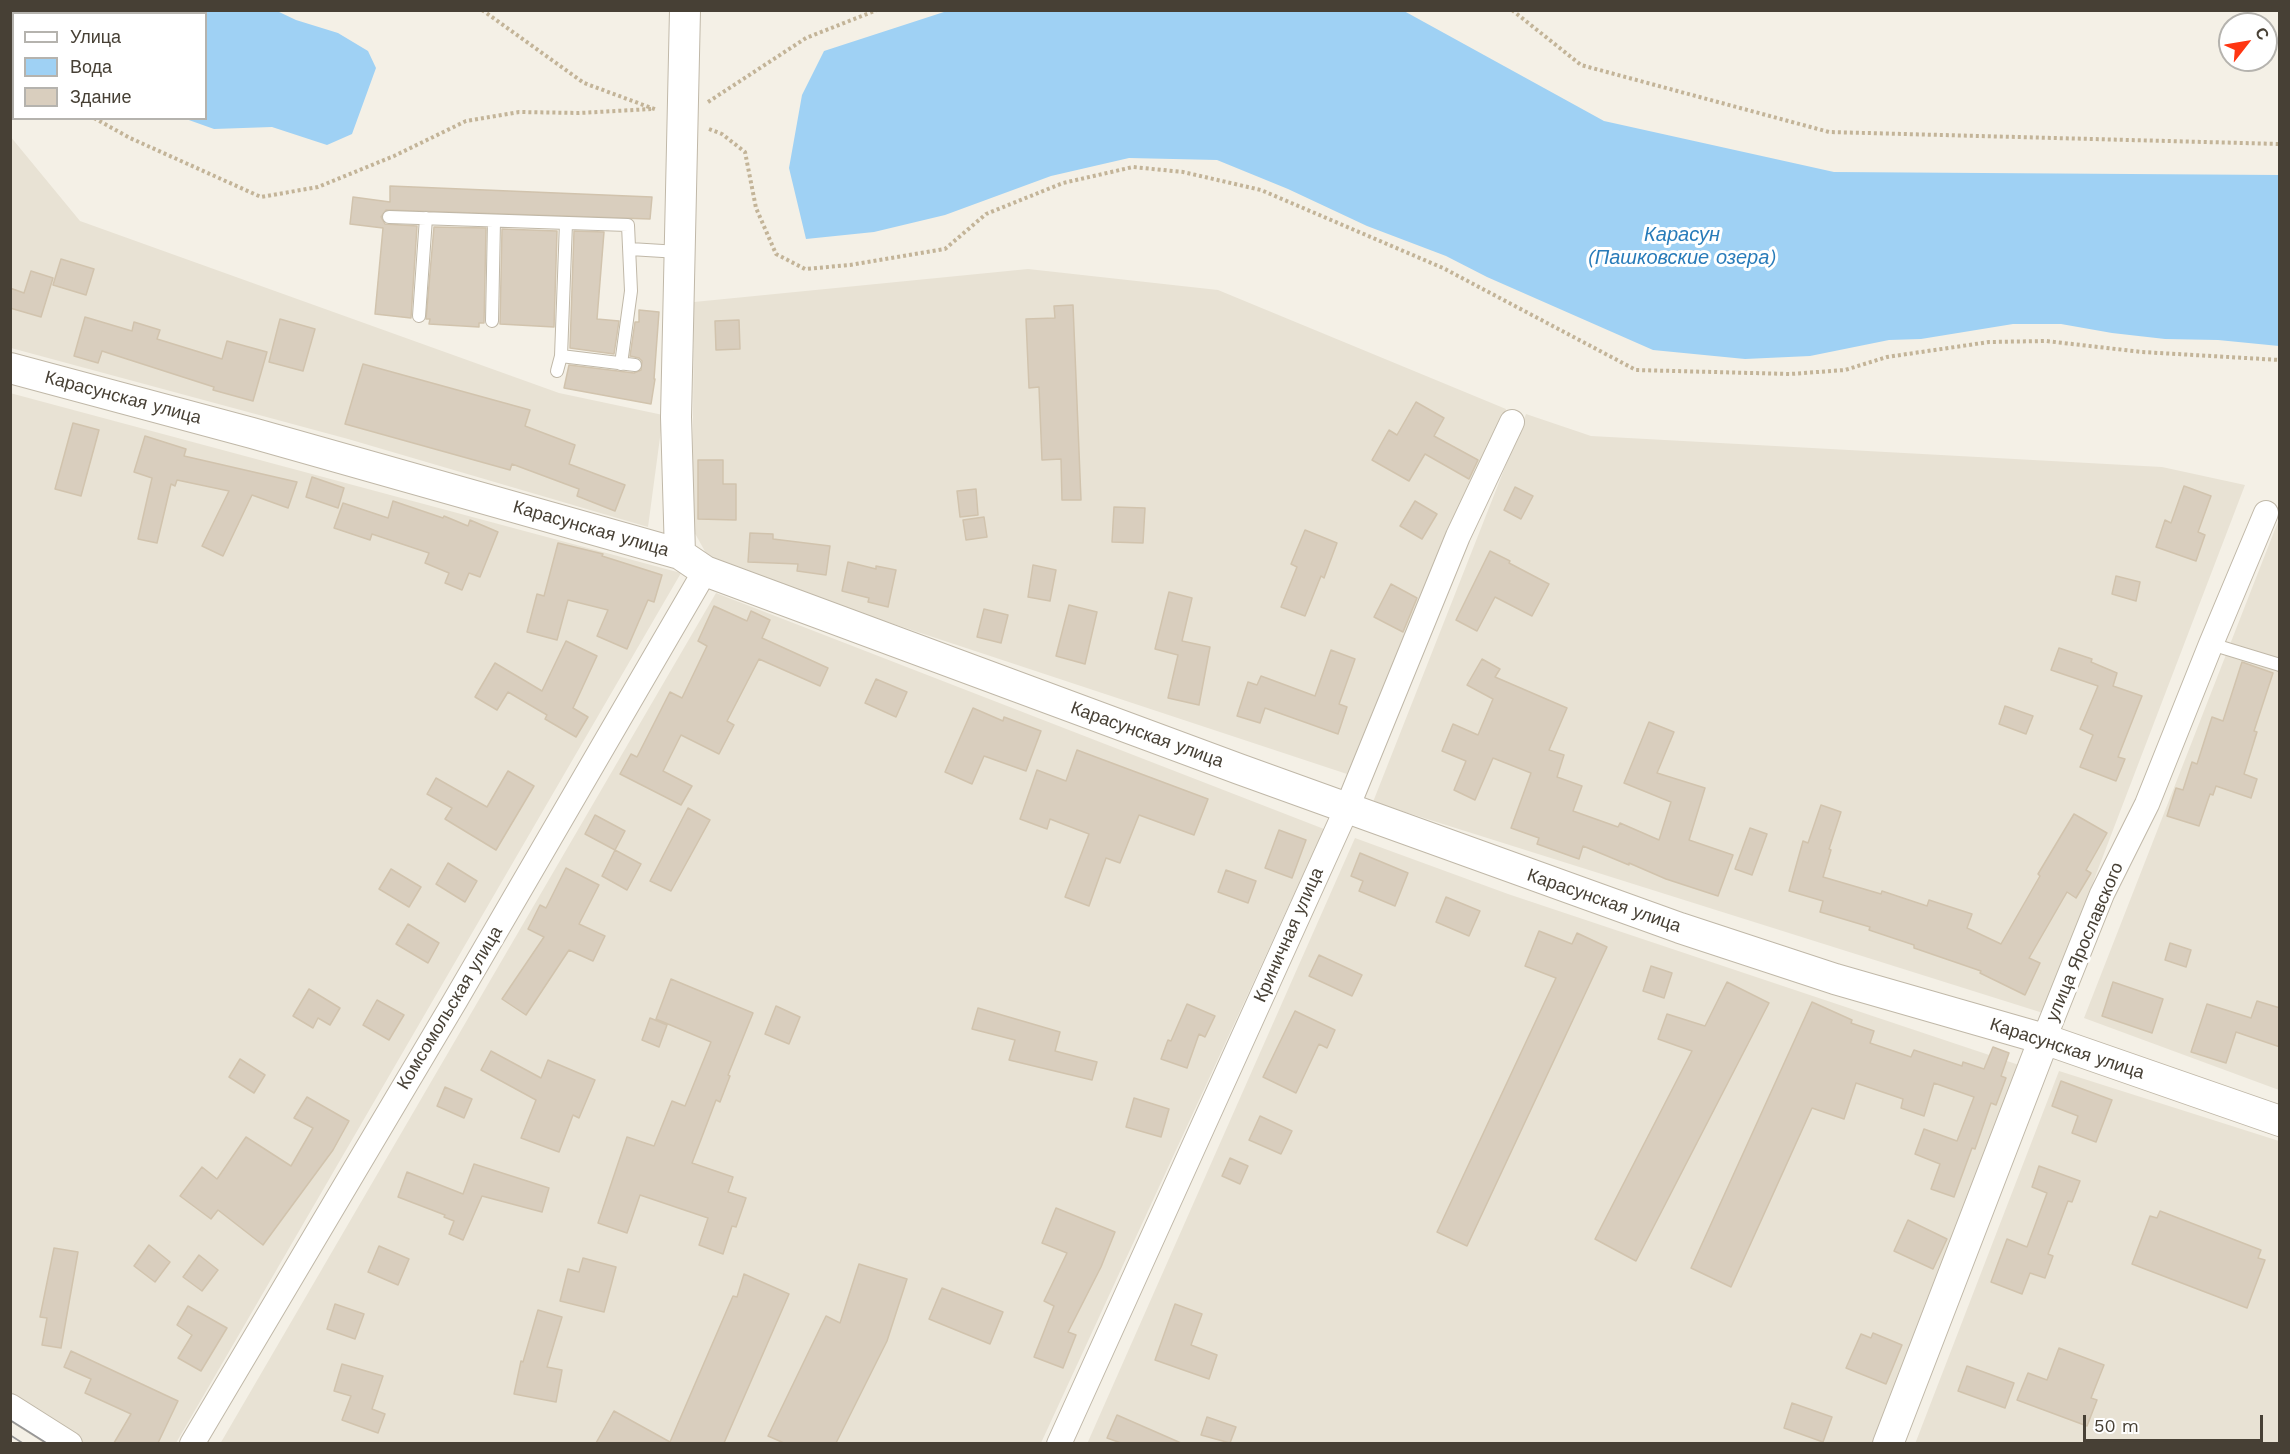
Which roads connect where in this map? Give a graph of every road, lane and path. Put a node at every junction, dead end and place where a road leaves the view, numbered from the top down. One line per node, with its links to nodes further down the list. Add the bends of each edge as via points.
1 (482, 10): 5 (path, via 584,83)
2 (685, 10): 6 (street)
3 (878, 10): 6 (path, via 806,38)
4 (1512, 10): 8 (path, via 1581,65 1829,132)
5 (654, 108): 6 (path); 7 (path, via 519,112 466,122 318,187 261,197)
6 (682, 119): 14 (street); 18 (path, via 722,134 746,152 756,208 776,254 805,268 850,265 945,249 986,213 1063,183 1133,167 1183,172 1261,190 1443,268 1636,370 1790,374 1845,370 1887,357 1989,342 2046,340 2142,352)
7 (98, 120)
8 (2280, 144)
9 (389, 217): 10 (lane)
10 (426, 218): 11 (lane); 15 (lane)
11 (495, 221): 12 (lane); 16 (lane)
12 (566, 223): 13 (lane, via 628,225); 17 (lane)
13 (630, 249): 14 (lane); 19 (lane, via 631,291)
14 (680, 252): 25 (street, via 676,417)
15 (419, 316)
16 (492, 321)
17 (561, 357): 19 (lane); 22 (lane)
18 (2280, 360)
19 (621, 364): 20 (lane)
20 (635, 365)
21 (10, 368): 25 (street, Карасунская улица)
22 (557, 371)
23 (1512, 422): 29 (street, Криничная улица, via 1458,536)
24 (2266, 513): 27 (street, улица Ярославского)
25 (680, 554): 26 (street, Карасунская улица)
26 (705, 571): 29 (street, Карасунская улица); 34 (street, Комсомольская улица)
27 (2211, 644): 28 (lane); 30 (street, улица Ярославского, via 2147,804 2102,894)
28 (2280, 664)
29 (1347, 808): 30 (street, Карасунская улица, via 1680,928 1835,979); 35 (street, Криничная улица)
30 (2044, 1039): 31 (street, Карасунская улица); 36 (street, улица Ярославского)
31 (2280, 1121)
32 (10, 1406): 33 (street)
33 (70, 1443)
34 (192, 1443)
35 (1059, 1443)
36 (1888, 1443)

